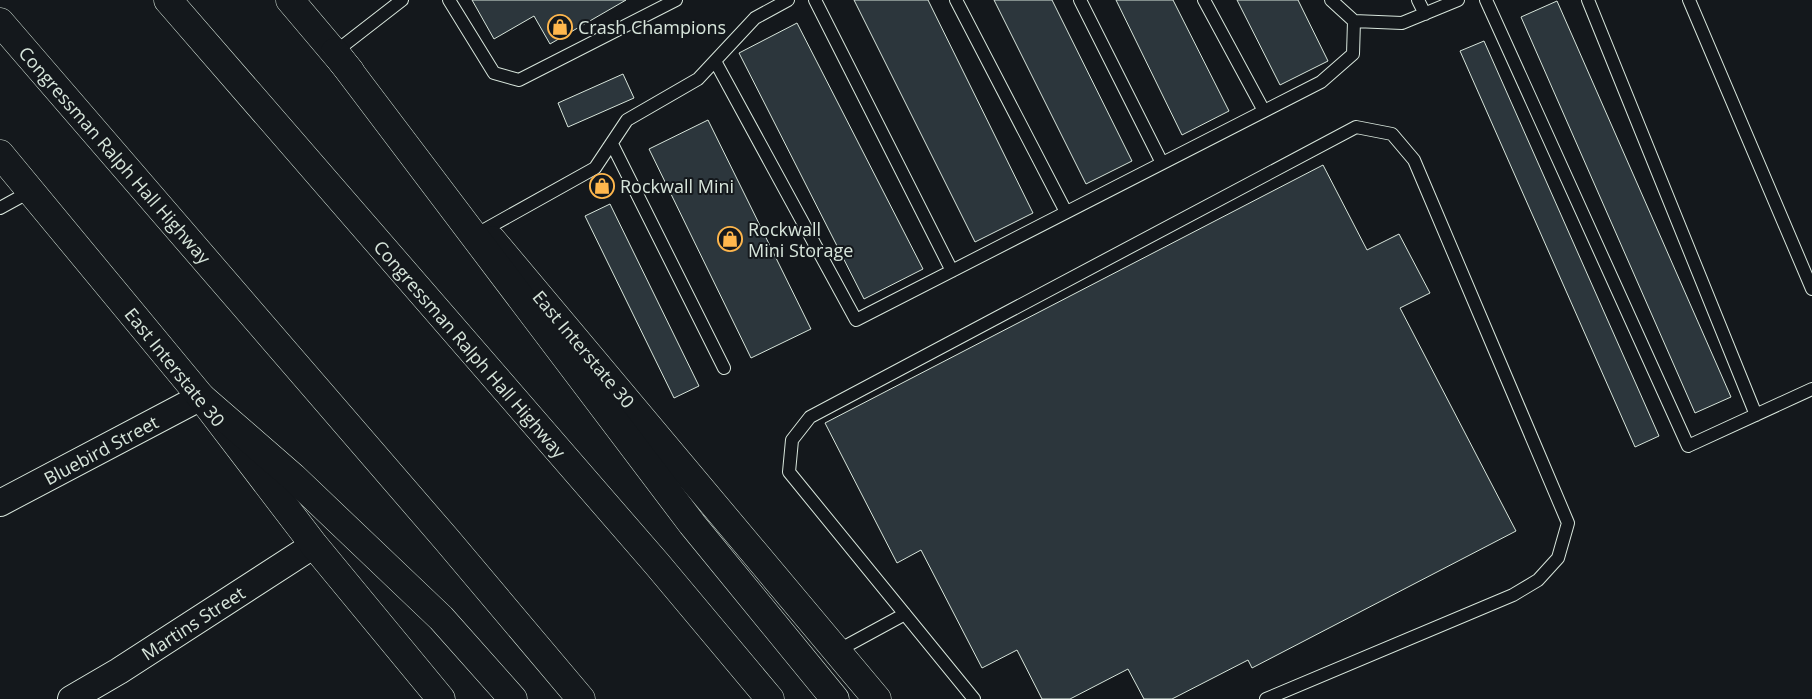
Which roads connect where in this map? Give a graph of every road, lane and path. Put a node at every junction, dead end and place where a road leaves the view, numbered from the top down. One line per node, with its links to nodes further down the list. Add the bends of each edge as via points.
1 (168, 0): 44 (main road, Congressman Ralph Hall Highway)
2 (290, 0): 20 (main road, East Interstate 30)
3 (402, 0): 20 (lane)
4 (449, 0): 5 (lane, via 494,73 519,80)
5 (676, 0)
6 (788, 0): 21 (lane, via 755,18)
7 (815, 0): 30 (lane)
8 (956, 0): 28 (lane)
9 (1080, 0): 25 (lane)
10 (1204, 0): 22 (lane)
11 (1331, 0): 18 (lane)
12 (1418, 0): 17 (lane)
13 (1458, 0): 17 (lane)
14 (1486, 0): 35 (lane, via 1688,446)
15 (1588, 0): 35 (lane)
16 (1689, 0): 31 (lane)
17 (1425, 14): 18 (lane, via 1402,23)
18 (1354, 21): 22 (lane, via 1353,54 1321,82)
19 (0, 22): 43 (main road, Congressman Ralph Hall Highway, via 448,540)
20 (334, 52): 29 (main road, East Interstate 30); 45 (main road, via 692,524)
21 (715, 61): 23 (lane, via 698,79 627,120); 30 (lane, via 856,320)
22 (1264, 111): 25 (lane)
23 (612, 144): 29 (lane, via 595,168); 32 (lane)
24 (0, 154): 26 (main road, East Interstate 30)
25 (1162, 163): 28 (lane)
26 (31, 190): 27 (lane); 34 (main road, East Interstate 30)
27 (0, 208)
28 (1066, 212): 30 (lane)
29 (484, 230): 39 (main road, East Interstate 30)
30 (952, 271)
31 (1812, 289)
32 (724, 368)
33 (1812, 389): 35 (lane)
34 (201, 397): 36 (street, Bluebird Street); 37 (main road, East Interstate 30); 42 (main road, via 293,477 441,618)
35 (1756, 415)
36 (0, 504)
37 (314, 544): 40 (street, Martins Street, via 120,671); 41 (main road, East Interstate 30)
38 (905, 614): 39 (lane); 47 (lane); 48 (lane, via 789,472 792,440 810,417 1356,127 1392,134 1414,160 1568,523 1558,558 1538,580 1512,595)
39 (836, 651): 46 (main road, East Interstate 30)
40 (70, 699)
41 (441, 699)
42 (513, 699)
43 (581, 699)
44 (770, 699)
45 (835, 699)
46 (877, 699)
47 (974, 699)
48 (1266, 699)

